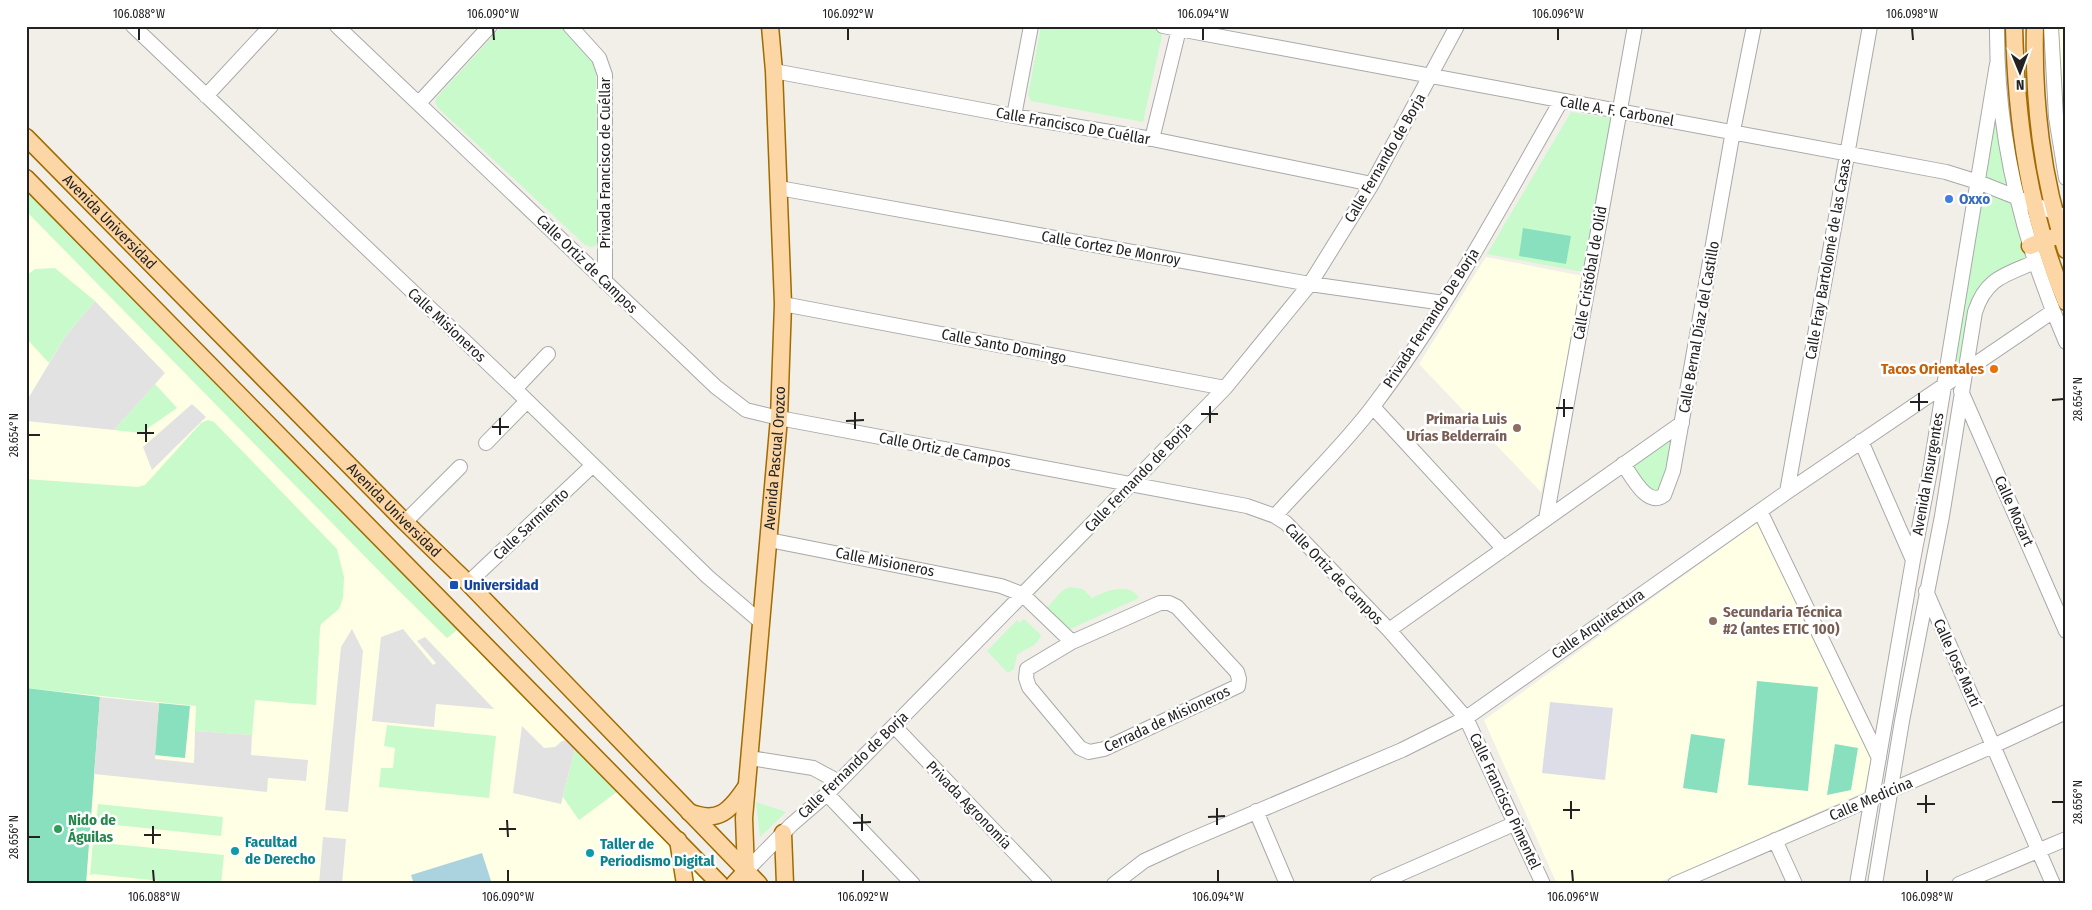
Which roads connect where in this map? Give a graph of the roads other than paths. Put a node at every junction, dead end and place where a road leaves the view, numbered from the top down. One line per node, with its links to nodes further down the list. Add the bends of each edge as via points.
1 (133, 26): 21 (street, Calle Misioneros)
2 (271, 26): 21 (street)
3 (337, 26): 23 (street, Calle Ortiz de Campos)
4 (490, 26): 23 (street)
5 (570, 26): 41 (street, Privada Francisco de Cuéllar, via 599,58 605,74)
6 (770, 26): 19 (main road, Avenida Pascual Orozco)
7 (1031, 26): 25 (street)
8 (1163, 26): 17 (street, Calle A. F. Carbonel)
9 (1457, 26): 20 (street, Calle Fernando de Borja)
10 (1635, 26): 24 (street, Calle Cristóbal de Olid)
11 (1754, 26): 26 (street, Calle Bernal Díaz del Castillo)
12 (1870, 26): 29 (street, Calle Fray Bartolomé de las Casas)
13 (1997, 26): 18 (street)
14 (2014, 26): 36 (main road, via 2020,114)
15 (2035, 26): 37 (main road, via 2038,99 2050,195)
16 (2051, 26): 31 (street, via 2056,117)
17 (1179, 29): 20 (street, Calle A. F. Carbonel); 28 (street)
18 (1997, 64): 32 (street, Avenida Insurgentes); 35 (street, via 2002,115)
19 (774, 71): 25 (street, Calle Francisco De Cuéllar); 34 (main road, Avenida Pascual Orozco)
20 (1431, 77): 22 (street, Calle A. F. Carbonel); 33 (street, Calle Fernando de Borja)
21 (206, 96): 52 (street, Calle Misioneros)
22 (1562, 101): 24 (street, Calle A. F. Carbonel); 44 (street, Privada Fernando De Borja)
23 (419, 103): 41 (street, Calle Ortiz de Campos)
24 (1620, 111): 26 (street, Calle A. F. Carbonel); 67 (street, Calle Cristóbal de Olid)
25 (1014, 116): 28 (street, Calle Francisco De Cuéllar)
26 (1733, 131): 29 (street, Calle A. F. Carbonel); 57 (street, Calle Bernal Díaz del Castillo)
27 (26, 138): 68 (main road, Avenida Universidad)
28 (1152, 139): 33 (street, Calle Francisco De Cuéllar)
29 (1847, 152): 32 (street, Calle A. F. Carbonel, via 1946,172); 64 (street, Calle Fray Bartolomé de las Casas)
30 (26, 178): 96 (main road, Avenida Universidad)
31 (2066, 178)
32 (1978, 182): 35 (street, Calle A. F. Carbonel); 50 (street, Avenida Insurgentes)
33 (1372, 184): 42 (street, Calle Fernando de Borja)
34 (780, 188): 42 (street, Calle Cortez De Monroy); 45 (main road, Avenida Pascual Orozco)
35 (2017, 198): 36 (street, Calle A. F. Carbonel); 39 (street)
36 (2035, 206): 37 (street, Calle A. F. Carbonel); 39 (main road)
37 (2062, 213): 38 (main road)
38 (2064, 242): 39 (main road); 40 (main road)
39 (2037, 244): 40 (main road)
40 (2042, 260): 43 (main road); 46 (street); 49 (street, Avenida Insurgentes, via 2001,276 1984,290 1975,312)
41 (606, 282): 56 (street, Calle Ortiz de Campos, via 737,405 754,413)
42 (1310, 284): 44 (street, Calle Cortez De Monroy); 51 (street, Calle Fernando de Borja)
43 (2066, 302)
44 (1444, 303): 55 (street, Privada Fernando De Borja)
45 (783, 304): 51 (street, Calle Santo Domingo); 56 (main road, Avenida Pascual Orozco)
46 (2052, 312): 47 (street); 49 (street, Calle Arquitectura)
47 (2066, 342)
48 (548, 354): 52 (street)
49 (1964, 371): 50 (street, Calle Arquitectura); 53 (street, Avenida Insurgentes)
50 (1944, 384): 58 (street, Calle Arquitectura); 71 (street, Avenida Insurgentes)
51 (1225, 388): 63 (street, Calle Fernando de Borja)
52 (515, 389): 54 (street, Calle Misioneros)
53 (1961, 391): 73 (street, Avenida Insurgentes, via 1942,516); 77 (street, Calle Mozart)
54 (527, 402): 59 (street); 61 (street, Calle Misioneros)
55 (1373, 407): 66 (street, Privada Fernando De Borja); 70 (street)
56 (779, 418): 63 (street, Calle Ortiz de Campos); 69 (main road, Avenida Pascual Orozco)
57 (1682, 423): 60 (street, Calle Bernal Díaz del Castillo); 60 (street, via 1670,484 1661,498 1646,495)
58 (1861, 441): 64 (street, Calle Arquitectura); 71 (street, Calle José Martí)
59 (486, 443)
60 (1623, 464): 67 (street, Calle Bernal Díaz del Castillo)
61 (593, 466): 72 (street, Calle Sarmiento); 75 (street, Calle Misioneros, via 708,577)
62 (460, 467): 68 (street)
63 (1130, 485): 66 (street, Calle Ortiz de Campos, via 1247,506); 74 (street, Calle Fernando de Borja)
64 (1787, 492): 65 (street, Calle Arquitectura)
65 (1760, 511): 80 (street, Calle Arquitectura); 84 (street)
66 (1275, 516): 76 (street, Calle Ortiz de Campos, via 1305,542)
67 (1546, 519): 70 (street, Calle Bernal Díaz del Castillo)
68 (405, 522): 72 (main road, Avenida Universidad)
69 (769, 540): 74 (street, Calle Misioneros, via 1001,586); 75 (main road, Avenida Pascual Orozco)
70 (1504, 549): 76 (street, Calle Bernal Díaz del Castillo)
71 (1912, 560): 73 (street, Calle José Martí); 84 (street, Avenida Insurgentes)
72 (468, 583): 91 (main road, Avenida Universidad)
73 (1926, 591): 82 (street, Calle José Martí); 85 (street, Avenida Insurgentes)
74 (1019, 597): 78 (street); 81 (street, Calle Fernando de Borja)
75 (762, 623): 83 (main road, Avenida Pascual Orozco)
76 (1389, 630): 80 (street, Calle Ortiz de Campos)
77 (2066, 631)
78 (1068, 645): 78 (street, Cerrada de Misioneros, via 1160,603 1169,603 1177,606 1237,672 1239,683 1236,688 1121,741 1089,752 1076,746 1026,682 1030,667)
79 (2066, 712): 82 (street, Calle Medicina)
80 (1466, 718): 92 (street, Calle Arquitectura, via 1402,750); 93 (street, Calle Francisco Pimentel)
81 (894, 726): 86 (street, Calle Fernando de Borja); 106 (street, Privada Agronomía)
82 (1994, 746): 88 (street, Calle Medicina); 98 (street, Calle José Martí)
83 (750, 758): 86 (street, via 813,768); 87 (main road, Avenida Pascual Orozco)
84 (1878, 758): 85 (street); 90 (street, Avenida Insurgentes)
85 (1896, 761): 88 (street, Avenida Insurgentes)
86 (839, 782): 89 (street, Calle Fernando de Borja)
87 (747, 786): 91 (main road, via 731,807 719,815 701,817); 99 (main road, Avenida Pascual Orozco, via 744,818)
88 (1890, 790): 90 (street, Calle Medicina); 114 (street, Avenida Insurgentes)
89 (827, 794): 94 (street, Calle Fernando de Borja); 105 (street)
90 (1872, 799): 97 (street, Calle Medicina); 113 (street, Avenida Insurgentes)
91 (687, 811): 99 (main road, Avenida Universidad)
92 (1256, 811): 107 (street, Calle Arquitectura, via 1144,862); 108 (street)
93 (1516, 823): 109 (street); 110 (street, Calle Francisco Pimentel)
94 (787, 829): 99 (street, Calle Fernando de Borja); 104 (main road)
95 (2066, 838): 98 (street)
96 (678, 840): 100 (main road); 101 (main road, Avenida Universidad)
97 (1775, 840): 111 (street, Calle Medicina); 112 (street)
98 (2039, 850): 115 (street); 116 (street, Calle José Martí)
99 (746, 871): 102 (main road); 103 (main road, Avenida Universidad)
100 (685, 884)
101 (720, 884)
102 (734, 884)
103 (759, 884)
104 (785, 884)
105 (913, 884)
106 (1045, 884)
107 (1114, 884)
108 (1288, 884)
109 (1377, 884)
110 (1543, 884)
111 (1675, 884)
112 (1795, 884)
113 (1857, 884)
114 (1874, 884)
115 (1960, 884)
116 (2053, 884)

